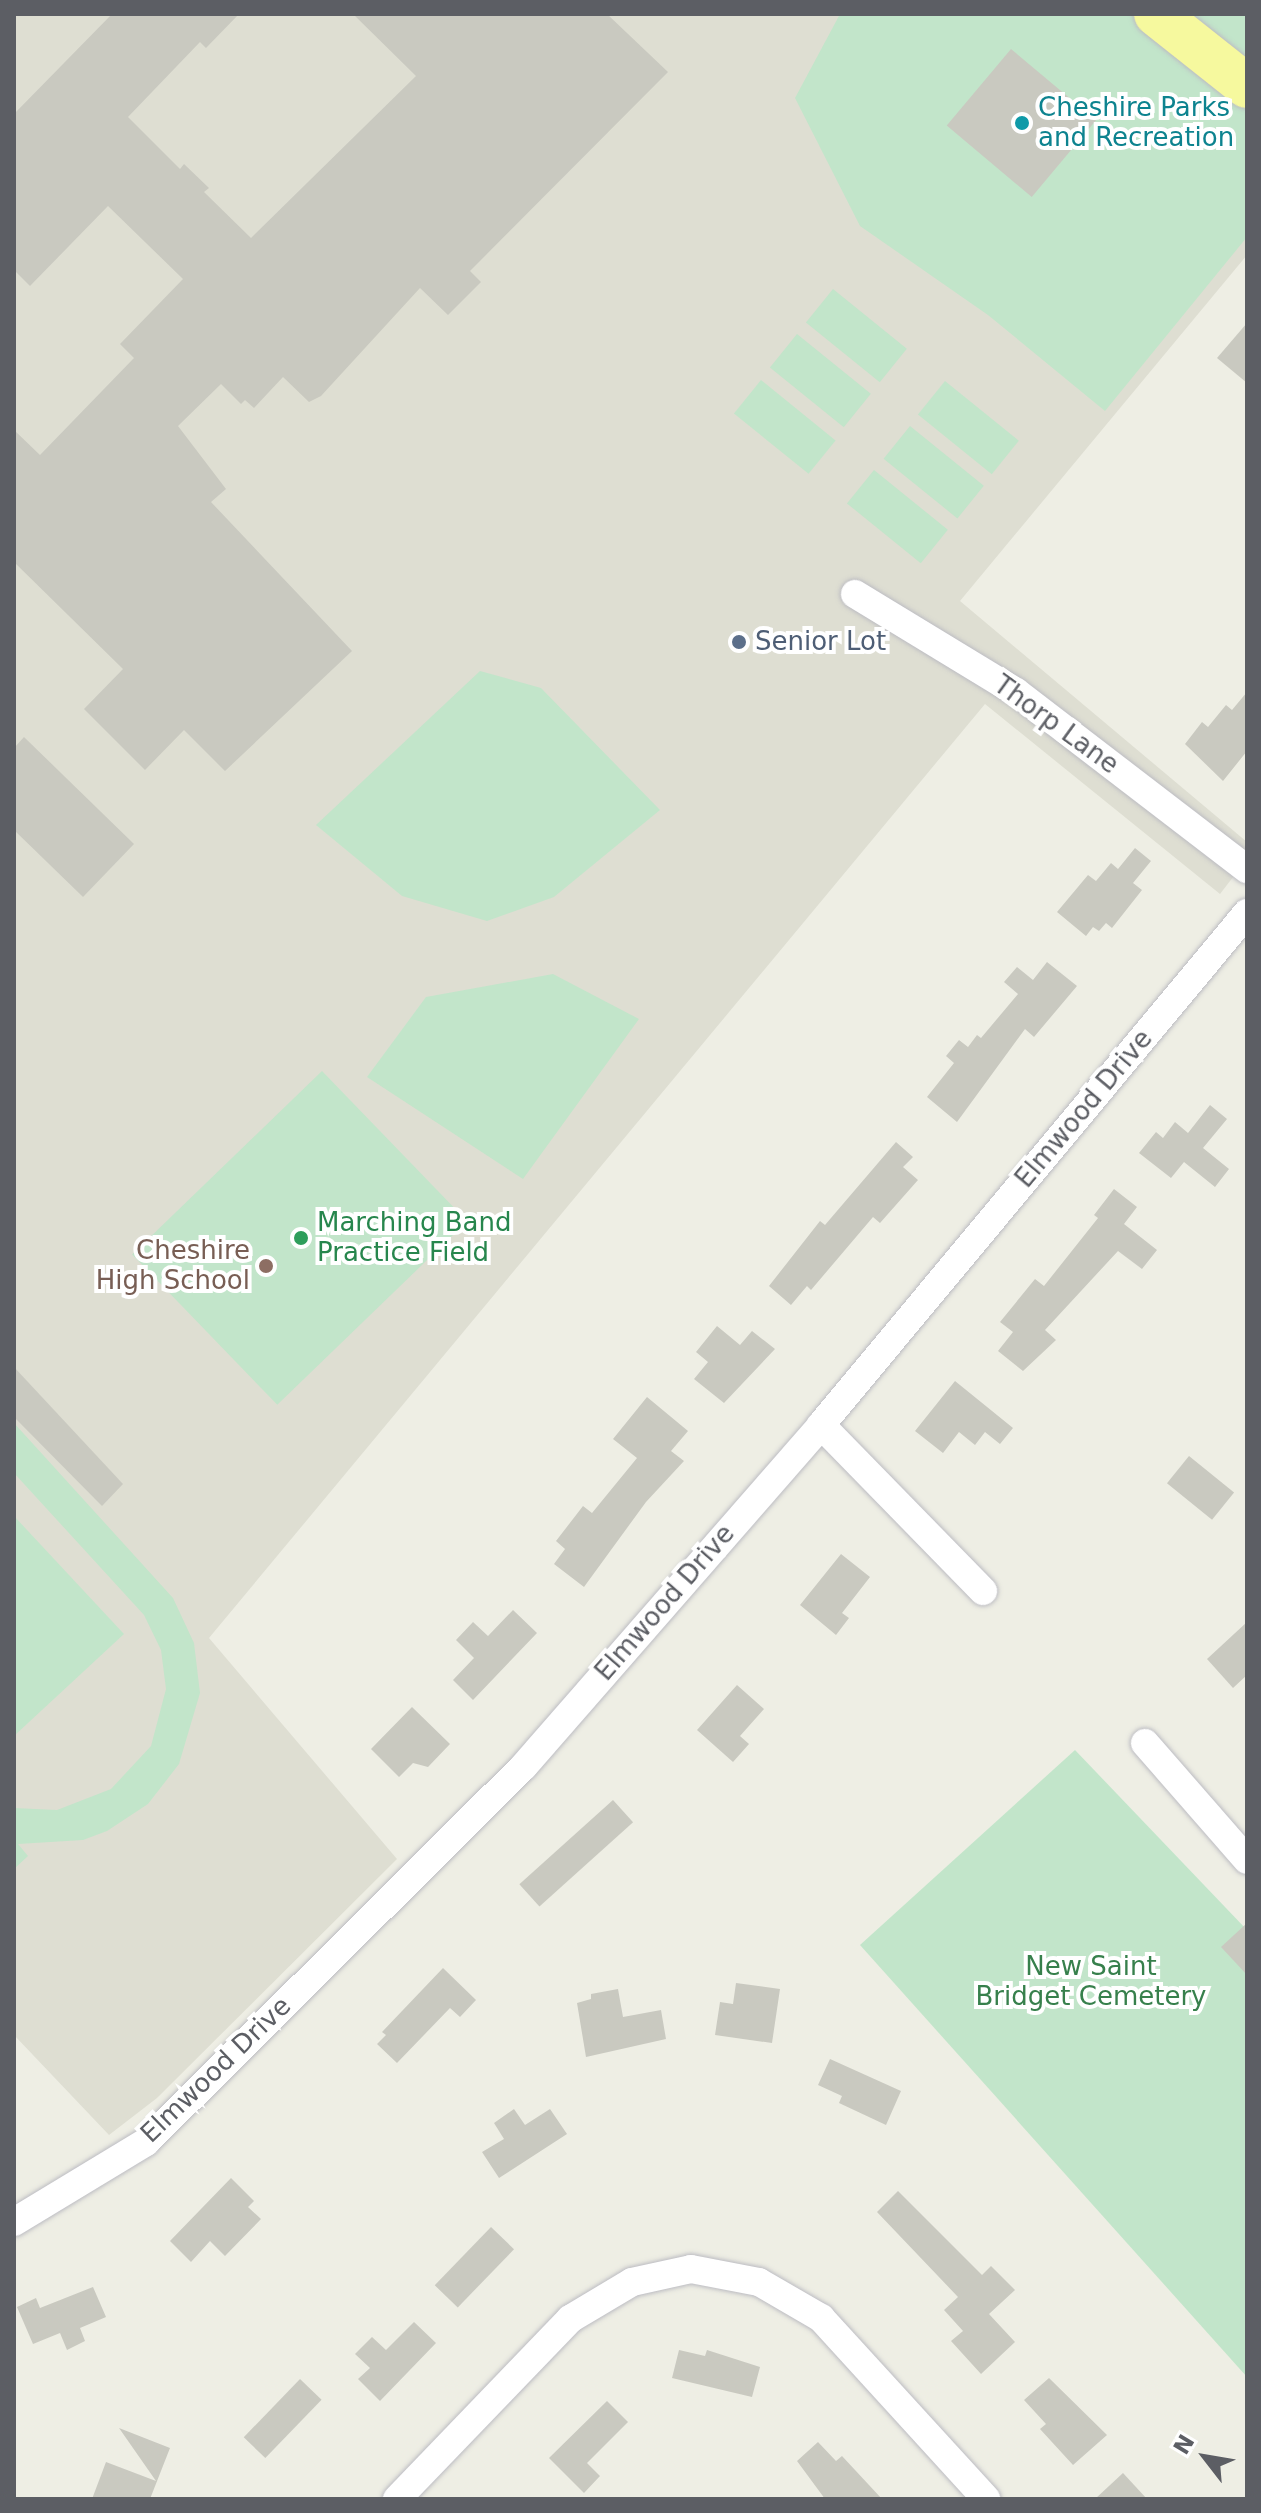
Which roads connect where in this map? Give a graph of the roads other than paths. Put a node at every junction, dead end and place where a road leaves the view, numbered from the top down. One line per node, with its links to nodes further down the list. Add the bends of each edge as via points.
1 (1156, 14): 2 (highway)
2 (1247, 86)
3 (855, 594): 4 (street, Thorp Lane, via 1016,692)
4 (1247, 869)
5 (1247, 913): 6 (street, Elmwood Drive)
6 (821, 1425): 7 (street); 10 (street, Elmwood Drive, via 524,1766 146,2142)
7 (983, 1591)
8 (1145, 1743): 9 (street)
9 (1247, 1860)
10 (14, 2222)
11 (397, 2499): 12 (street, via 570,2319 632,2282 691,2269 759,2282 821,2318)
12 (986, 2499)

